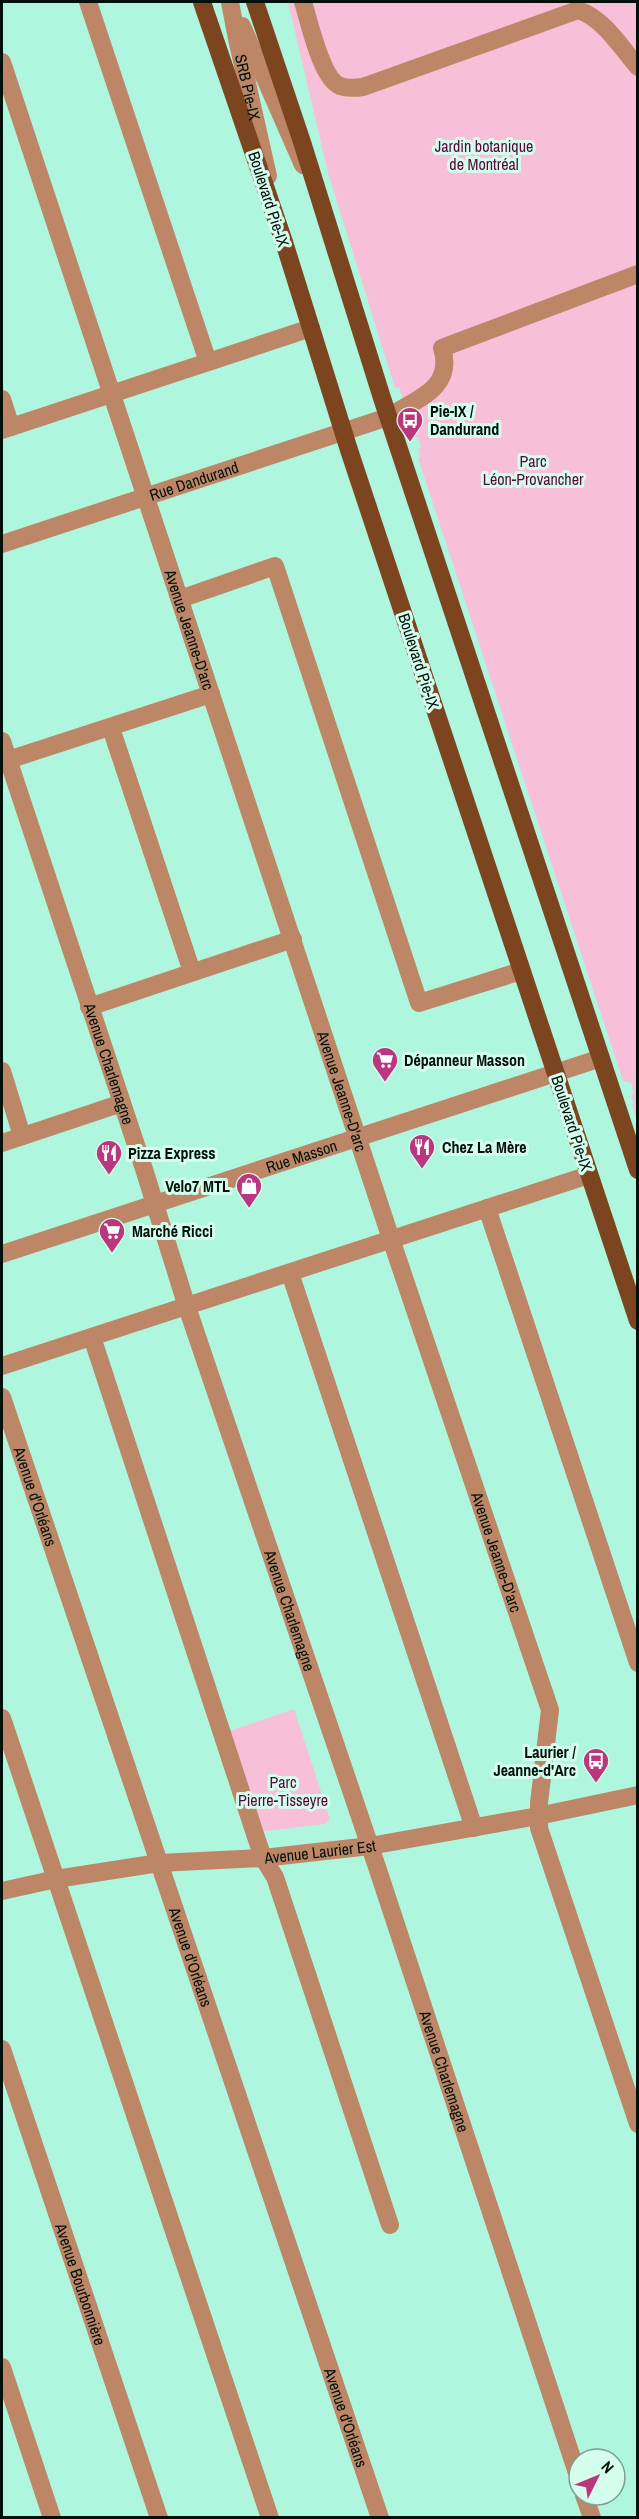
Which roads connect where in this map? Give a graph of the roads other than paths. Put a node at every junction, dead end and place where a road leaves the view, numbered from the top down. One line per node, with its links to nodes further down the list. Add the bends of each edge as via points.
1 (88, 2): 15 (street)
2 (202, 2): 12 (main road, Boulevard Pie-IX)
3 (232, 2): 11 (street, SRB Pie-IX); 12 (street, SRB Pie-IX)
4 (255, 2): 8 (main road)
5 (266, 2): 8 (main road)
6 (303, 2): 7 (street, via 328,74 338,86 352,88)
7 (588, 8): 10 (street)
8 (268, 41): 11 (main road)
9 (2, 62): 16 (street, Avenue Jeanne-D'arc)
10 (638, 67)
11 (326, 216): 18 (main road)
12 (284, 242): 14 (main road, Boulevard Pie-IX)
13 (638, 274): 18 (street, Rue Dandurand, via 442,348 445,367 434,388)
14 (311, 328): 15 (street); 20 (main road, Boulevard Pie-IX)
15 (208, 362): 16 (street)
16 (111, 394): 19 (street); 21 (street, Avenue Jeanne-D'arc)
17 (2, 399): 19 (street)
18 (388, 417): 20 (street, Rue Dandurand); 32 (main road)
19 (6, 429)
20 (344, 432): 21 (street, Rue Dandurand); 29 (main road, Boulevard Pie-IX)
21 (146, 496): 22 (street, Rue Dandurand); 23 (street, Avenue Jeanne-D'arc)
22 (2, 544)
23 (180, 598): 24 (street, Avenue Jeanne-D'arc); 29 (street, via 275,566 419,1003)
24 (212, 694): 25 (street); 28 (street, Avenue Jeanne-D'arc)
25 (111, 728): 27 (street); 30 (street)
26 (2, 741): 27 (street, Avenue Charlemagne)
27 (8, 760): 31 (street, Avenue Charlemagne)
28 (293, 939): 30 (street); 37 (street, Avenue Jeanne-D'arc)
29 (521, 971): 34 (main road, Boulevard Pie-IX)
30 (192, 972): 31 (street)
31 (89, 1007): 35 (street, Avenue Charlemagne)
32 (601, 1058): 34 (street, Rue Masson); 39 (main road)
33 (2, 1071): 36 (street)
34 (555, 1073): 37 (street, Rue Masson); 40 (main road, Boulevard Pie-IX)
35 (122, 1103): 36 (street); 41 (street, Avenue Charlemagne)
36 (22, 1136): 38 (street)
37 (358, 1137): 41 (street, Rue Masson); 43 (street, Avenue Jeanne-D'arc)
38 (2, 1143)
39 (638, 1170)
40 (589, 1175): 42 (street); 47 (main road, Boulevard Pie-IX)
41 (155, 1204): 44 (street, Rue Masson); 46 (street, Avenue Charlemagne)
42 (487, 1208): 43 (street); 51 (street)
43 (391, 1239): 45 (street); 54 (street, Avenue Jeanne-D'arc, via 550,1710)
44 (2, 1254)
45 (291, 1273): 46 (street); 55 (street)
46 (187, 1307): 48 (street); 56 (street, Avenue Charlemagne)
47 (638, 1321)
48 (93, 1337): 49 (street); 57 (street)
49 (2, 1366)
50 (2, 1397): 58 (street, Avenue d'Orléans)
51 (638, 1663)
52 (2, 1718): 59 (street)
53 (638, 1795): 54 (street, Avenue Laurier Est)
54 (538, 1816): 55 (street, Avenue Laurier Est); 62 (street, Avenue Jeanne-D'arc, via 541,1837)
55 (474, 1828): 56 (street, Avenue Laurier Est)
56 (370, 1846): 57 (street, Avenue Laurier Est); 65 (street, Avenue Charlemagne)
57 (263, 1858): 58 (street, Avenue Laurier Est); 63 (street, via 275,1877)
58 (159, 1863): 59 (street, Avenue Laurier Est); 69 (street, Avenue d'Orléans)
59 (56, 1879): 60 (street, Avenue Laurier Est); 68 (street)
60 (2, 1891)
61 (2, 2049): 67 (street, Avenue Bourbonnière)
62 (638, 2124)
63 (390, 2225)
64 (2, 2367): 66 (street)
65 (568, 2447)
66 (52, 2517)
67 (159, 2517)
68 (270, 2517)
69 (380, 2517)

